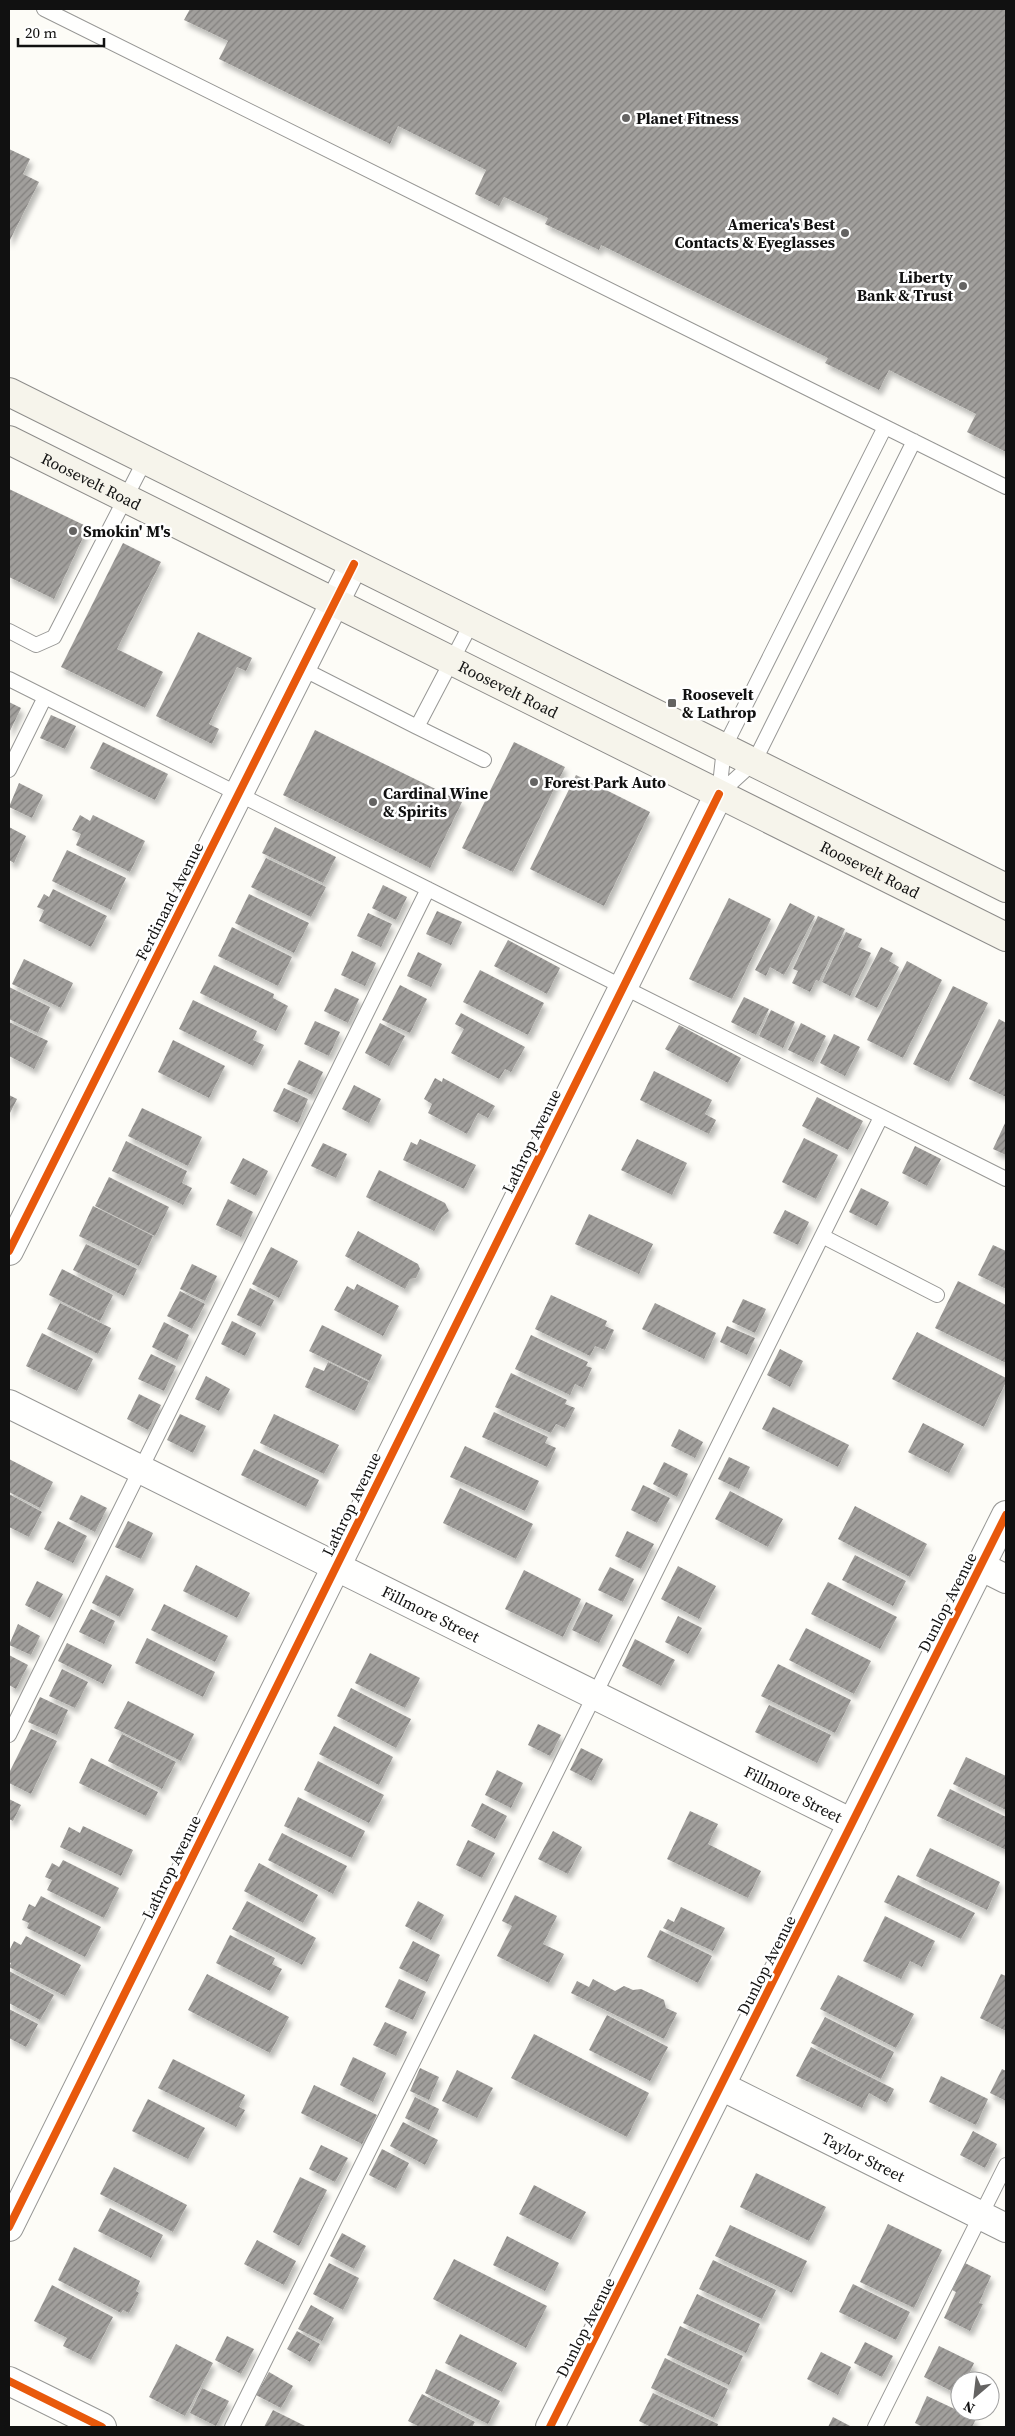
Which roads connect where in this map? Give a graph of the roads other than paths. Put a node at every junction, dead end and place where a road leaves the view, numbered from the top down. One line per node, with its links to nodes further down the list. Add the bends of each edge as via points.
1 (44, 9): 3 (lane)
2 (9, 392): 6 (main road)
3 (885, 427): 5 (lane); 18 (lane)
4 (9, 440): 8 (main road, Roosevelt Road)
5 (914, 441): 7 (lane); 20 (lane)
6 (145, 460): 8 (lane); 9 (main road)
7 (1006, 487)
8 (125, 498): 10 (main road, Roosevelt Road); 12 (lane, via 54,637 36,645)
9 (354, 564): 10 (street, Ferdinand Avenue); 11 (main road)
10 (335, 603): 13 (main road, Roosevelt Road); 14 (street, Ferdinand Avenue)
11 (472, 622): 13 (lane); 18 (main road)
12 (9, 631)
13 (452, 661): 17 (lane); 23 (main road, Roosevelt Road)
14 (302, 668): 17 (lane); 22 (street, Ferdinand Avenue)
15 (9, 679): 16 (lane)
16 (45, 697): 21 (lane); 22 (lane)
17 (417, 727): 19 (lane)
18 (724, 748): 20 (main road); 23 (lane)
19 (484, 760)
20 (754, 762): 23 (lane); 24 (main road)
21 (9, 770)
22 (238, 794): 25 (lane); 31 (street, Ferdinand Avenue)
23 (719, 794): 26 (main road, Roosevelt Road); 27 (street, Lathrop Avenue)
24 (1006, 888)
25 (428, 889): 27 (lane); 34 (lane)
26 (1006, 937)
27 (623, 987): 28 (lane); 36 (street, Lathrop Avenue)
28 (881, 1117): 29 (lane); 30 (lane)
29 (1006, 1179)
30 (822, 1236): 32 (lane); 39 (lane)
31 (9, 1251)
32 (937, 1295)
33 (9, 1404): 34 (street, Fillmore Street)
34 (141, 1470): 36 (street, Fillmore Street); 40 (lane)
35 (1006, 1515): 37 (street, Dunlop Avenue)
36 (336, 1566): 39 (street, Fillmore Street); 45 (street, Lathrop Avenue)
37 (980, 1566): 38 (street); 41 (street, Dunlop Avenue)
38 (1006, 1579)
39 (595, 1695): 41 (street, Fillmore Street); 49 (lane)
40 (9, 1735)
41 (852, 1823): 42 (street, Dunlop Avenue)
42 (721, 2086): 44 (street, Taylor Street); 50 (street, Dunlop Avenue)
43 (1006, 2165): 44 (lane)
44 (981, 2215): 46 (street, Taylor Street); 51 (lane)
45 (9, 2227)
46 (1006, 2228)
47 (9, 2381): 48 (street)
48 (102, 2427)
49 (232, 2427)
50 (550, 2427)
51 (875, 2427)

